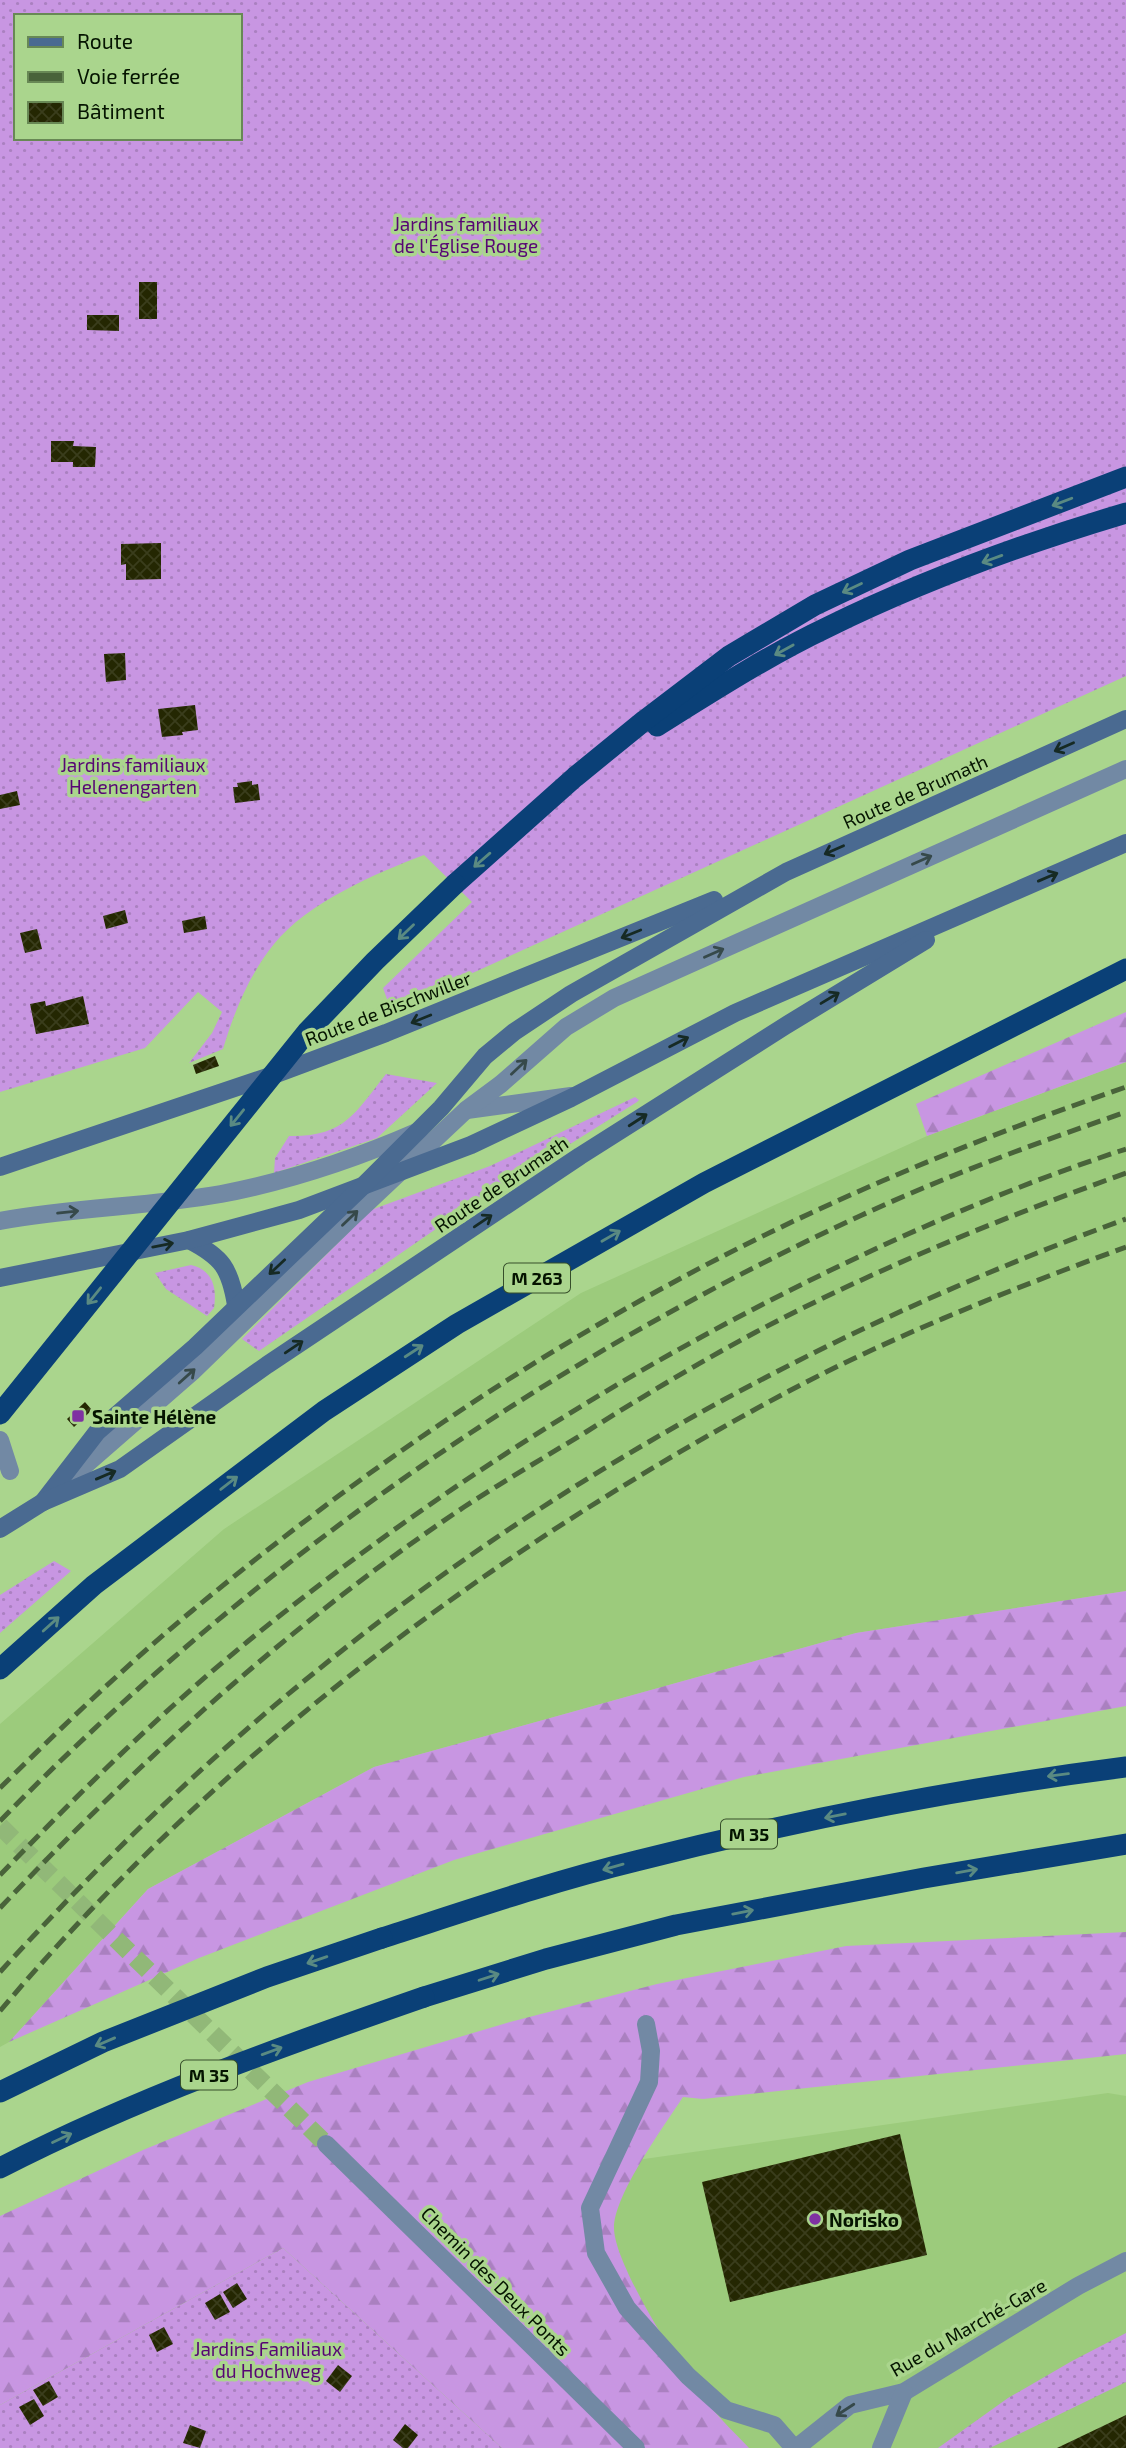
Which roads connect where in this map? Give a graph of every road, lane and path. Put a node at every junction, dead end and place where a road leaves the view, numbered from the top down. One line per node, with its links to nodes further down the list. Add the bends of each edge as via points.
1 (1126, 477): 5 (highway, one-way to 5, via 910,560 815,605 729,656 575,777)
2 (1126, 513): 5 (highway, one-way to 5, via 921,585 827,627 651,730)
3 (1126, 719): 7 (main road, Route de Brumath, one-way to 7)
4 (1126, 769): 11 (street, one-way to 4, via 566,1027 614,998)
5 (510, 836): 20 (highway, one-way to 20, bridge, via 375,961 307,1032)
6 (1126, 843): 8 (main road, Route de Brumath, one-way to 6)
7 (786, 872): 12 (main road, Route de Brumath, via 571,994 514,1032 485,1056); 13 (main road, Route de Bischwiller, one-way to 13, via 386,1033)
8 (985, 904): 10 (main road, Route de Brumath, one-way to 8, via 736,1013); 23 (main road, Route de Brumath, one-way to 8, via 120,1469 580,1156)
9 (1126, 969): 25 (highway, M 263, one-way to 9, via 94,1585 324,1411 457,1324 704,1183)
10 (575, 1096): 11 (street); 14 (main road, Route de Brumath)
11 (466, 1110): 12 (street); 14 (street)
12 (414, 1133): 15 (main road, Route de Brumath); 16 (street, one-way to 12, via 220,1194 291,1178)
13 (0, 1167)
14 (398, 1173): 15 (main road, Route de Brumath); 23 (street, one-way to 14, via 192,1372)
15 (362, 1187): 17 (main road, via 299,1210); 19 (main road, Route de Brumath, one-way to 19)
16 (0, 1221)
17 (189, 1240): 18 (main road, one-way to 17); 19 (main road, via 213,1252 227,1270)
18 (0, 1278)
19 (236, 1305): 23 (main road, Route de Brumath, via 97,1433)
20 (0, 1414)
21 (0, 1440): 22 (street)
22 (10, 1471)
23 (43, 1502): 24 (main road, Route de Brumath)
24 (0, 1529)
25 (0, 1670)
26 (1126, 1767): 31 (highway, M 35, one-way to 31, bridge, via 1029,1780 758,1832 513,1895 267,1977 103,2042)
27 (1126, 1844): 28 (highway, M 35)
28 (1099, 1848): 29 (highway); 33 (highway, M 35, one-way to 28, bridge, via 114,2114 270,2051 546,1959 676,1925)
29 (1126, 1851)
30 (646, 2024): 37 (street, via 651,2051 649,2082 590,2208 596,2253 627,2308 688,2376 726,2410 774,2425)
31 (0, 2092)
32 (326, 2144): 36 (street, Chemin des Deux Ponts)
33 (0, 2168)
34 (1126, 2261): 35 (street, Rue du Marché-Gare)
35 (904, 2392): 37 (street, Rue du Marché-Gare, one-way to 37, via 850,2405); 38 (street)
36 (636, 2448)
37 (795, 2448)
38 (881, 2448)

